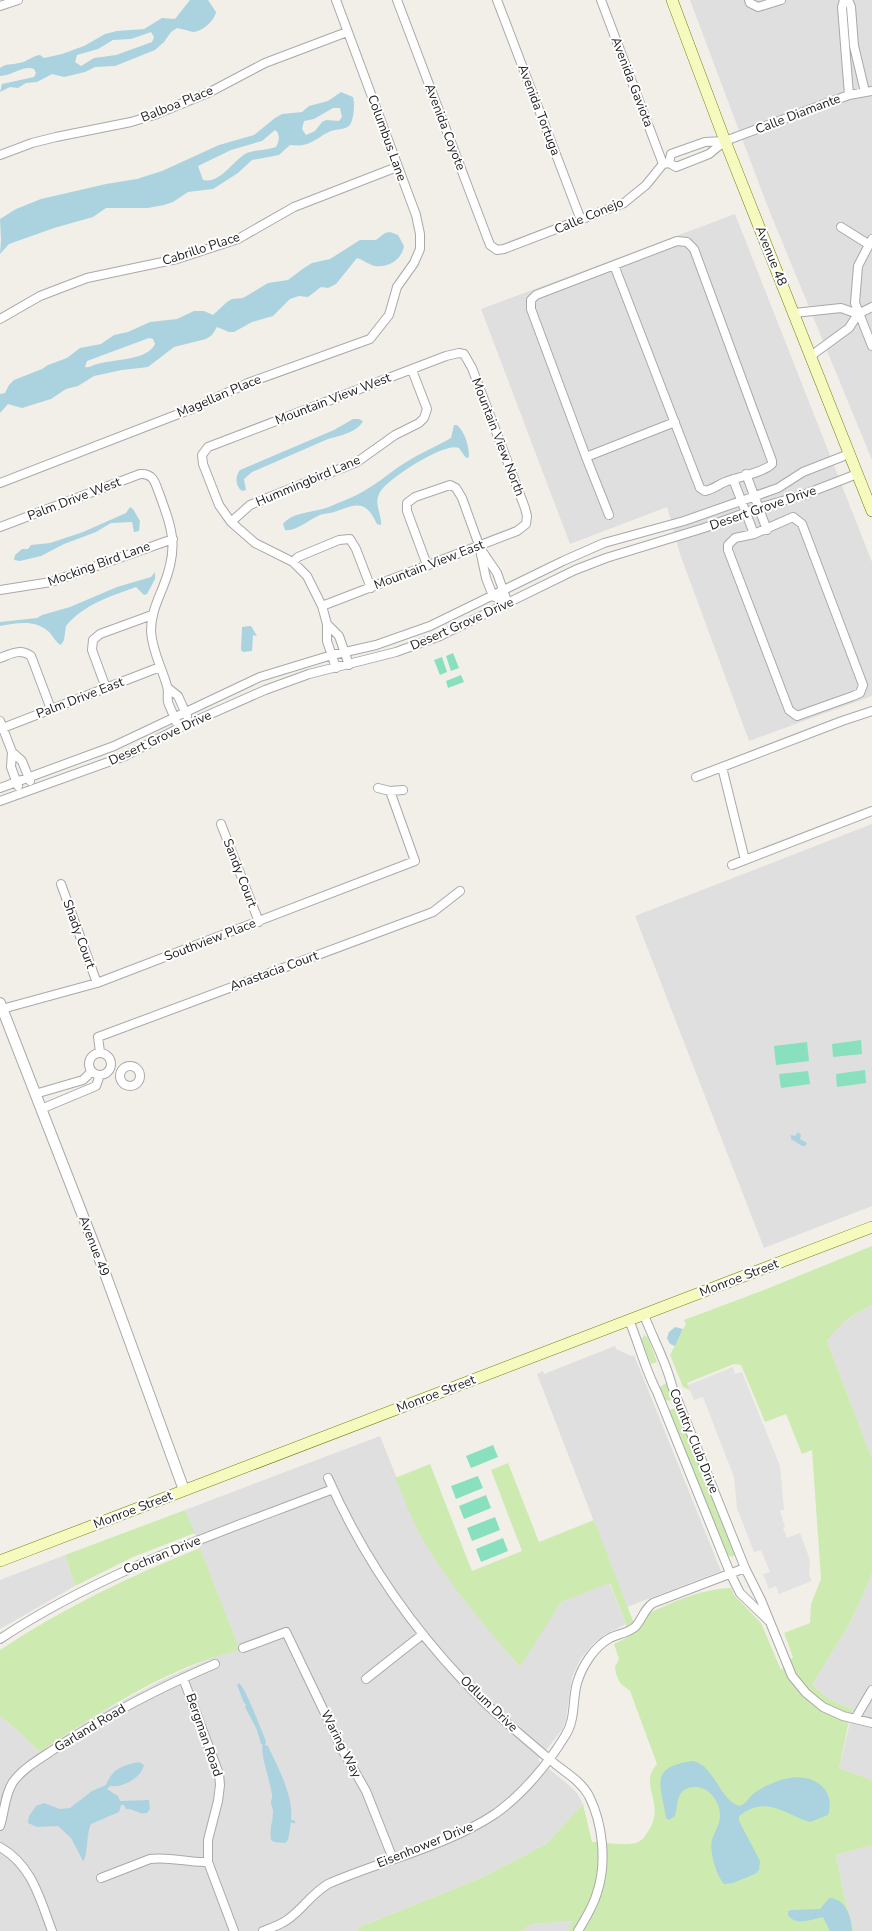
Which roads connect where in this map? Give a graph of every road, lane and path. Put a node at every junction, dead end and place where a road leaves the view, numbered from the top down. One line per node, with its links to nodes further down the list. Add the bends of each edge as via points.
1 (18, 0): 11 (street)
2 (336, 0): 12 (street, Columbus Lane)
3 (397, 0): 24 (street, Avenida Coyote, via 490,245)
4 (497, 0): 21 (street, Avenida Tortuga)
5 (601, 0): 19 (street, Avenida Gaviota)
6 (672, 0): 17 (main road, Avenue 48)
7 (749, 0): 8 (street, via 758,7)
8 (781, 0)
9 (844, 0): 14 (street, via 842,7)
10 (848, 0): 13 (street)
11 (0, 6)
12 (347, 32): 18 (street, Balboa Place, via 265,63 210,92 154,115 50,138); 20 (street, Columbus Lane)
13 (856, 55): 14 (street); 15 (street)
14 (845, 57): 16 (street)
15 (868, 92): 16 (street, Calle Diamante)
16 (849, 95): 17 (street, Calle Diamante)
17 (725, 141): 19 (street, Calle Conejo, via 705,142 671,154); 19 (street, via 709,154 676,167); 28 (main road, Avenue 48)
18 (0, 155)
19 (666, 163): 21 (street, Calle Conejo, via 646,185 624,203)
20 (398, 167): 26 (street, Columbus Lane, via 416,215 420,234 420,249 414,263); 30 (street, Cabrillo Place, via 294,208 238,239 177,259 87,278 40,296)
21 (581, 220): 24 (street, Calle Conejo)
22 (841, 227): 23 (street)
23 (870, 241): 29 (street, via 858,266 855,303)
24 (497, 250)
25 (614, 265): 35 (street); 37 (street, via 536,295 531,300 531,309); 38 (street, via 677,241 687,242 694,249 771,455 772,464 769,467)
26 (404, 275): 41 (street, Magellan Place, via 397,287 389,315 370,339 248,383 194,408)
27 (872, 307): 29 (street)
28 (794, 313): 29 (street, via 840,308); 32 (main road, Avenue 48)
29 (858, 314): 31 (street); 32 (street, via 848,328)
30 (0, 319)
31 (872, 346)
32 (812, 355): 36 (main road, Avenue 48)
33 (468, 357): 34 (street, Mountain View West, via 464,354 453,354); 50 (street, Mountain View North)
34 (412, 370): 51 (street, Hummingbird Lane, via 427,409 424,418 357,462 250,505); 51 (street, Mountain View West, via 208,447 202,455 203,464 219,505)
35 (675, 422): 37 (street); 40 (street, via 700,488 708,491)
36 (849, 454): 39 (main road, Avenue 48); 42 (street, Desert Grove Drive, via 802,472)
37 (586, 457): 49 (street)
38 (746, 474): 40 (street); 43 (street)
39 (857, 474): 44 (street, Desert Grove Drive, via 803,495); 47 (main road, Avenue 48)
40 (733, 479): 45 (street)
41 (0, 483)
42 (778, 488): 43 (street, Desert Grove Drive); 44 (street)
43 (754, 497): 45 (street, Desert Grove Drive); 46 (street)
44 (782, 500): 46 (street, Desert Grove Drive)
45 (741, 501): 48 (street); 61 (street, Desert Grove Drive, via 684,521 604,543)
46 (758, 508): 48 (street, Desert Grove Drive); 53 (street)
47 (872, 511)
48 (746, 512): 54 (street); 63 (street, Desert Grove Drive, via 704,528 606,558 575,570)
49 (609, 515)
50 (527, 516): 56 (street, Mountain View East, via 523,528)
51 (231, 522): 57 (street, via 255,543)
52 (0, 528): 55 (street, Palm Drive West, via 140,474 148,474 156,485 172,528)
53 (767, 530): 54 (street); 54 (street, via 789,518 796,519 802,524 863,685 860,693 801,716 793,715 790,710 728,550 728,545 735,538)
54 (754, 534)
55 (173, 539): 60 (street, Mocking Bird Lane, via 51,582); 65 (street, via 170,570)
56 (479, 545): 58 (street, Mountain View East); 58 (street, via 456,488 450,485 414,497 408,503 407,511); 61 (street, via 497,573); 62 (street)
57 (293, 562): 59 (street, via 298,557 339,540 350,539); 64 (street, via 307,576)
58 (427, 565): 59 (street, Mountain View East)
59 (371, 588): 64 (street, Mountain View East)
60 (0, 590)
61 (504, 590): 62 (street, Desert Grove Drive); 63 (street)
62 (493, 596): 63 (street); 67 (street, Desert Grove Drive, via 430,626 376,645)
63 (508, 604): 70 (street, Desert Grove Drive, via 440,636)
64 (322, 606): 66 (street)
65 (152, 615): 71 (street, via 153,642); 73 (street, via 100,634 93,640 92,650)
66 (327, 624): 67 (street, via 339,636); 68 (street, via 327,641)
67 (344, 652): 68 (street, Desert Grove Drive); 70 (street)
68 (332, 655): 72 (street); 77 (street, Desert Grove Drive, via 260,677)
69 (0, 658): 75 (street, via 17,651 31,656)
70 (349, 665): 72 (street, Desert Grove Drive)
71 (160, 667): 73 (street, Palm Drive East); 74 (street)
72 (336, 668): 79 (street, Desert Grove Drive, via 309,674 265,690)
73 (106, 688): 75 (street, Palm Drive East)
74 (168, 688): 77 (street, via 178,696); 78 (street, via 168,701)
75 (51, 709): 80 (street, Palm Drive East)
76 (872, 711): 83 (street)
77 (185, 712): 78 (street, Desert Grove Drive); 79 (street)
78 (174, 717): 81 (street); 85 (street, Desert Grove Drive, via 114,746)
79 (189, 724): 81 (street, Desert Grove Drive)
80 (1, 726): 82 (street)
81 (179, 728): 88 (street, Desert Grove Drive, via 125,756)
82 (12, 752): 85 (street, via 22,761); 86 (street, via 11,767)
83 (722, 767): 84 (street); 96 (street)
84 (696, 777)
85 (28, 778): 86 (street, Desert Grove Drive); 88 (street)
86 (16, 782): 87 (street, Desert Grove Drive); 92 (street)
87 (0, 788)
88 (32, 788): 92 (street, Desert Grove Drive)
89 (378, 788): 91 (street)
90 (402, 790): 91 (street)
91 (390, 791): 100 (street, Southview Place, via 415,861)
92 (20, 793): 93 (street, Desert Grove Drive)
93 (0, 800)
94 (872, 811): 96 (street)
95 (220, 824): 100 (street, Sandy Court)
96 (745, 860): 97 (street)
97 (732, 865)
98 (61, 884): 101 (street, Shady Court)
99 (460, 891): 103 (street, Anastacia Court, via 433,912 98,1037)
100 (259, 922): 101 (street, Southview Place)
101 (98, 983): 102 (street, Southview Place)
102 (1, 1006): 108 (street, Avenue 49)
103 (100, 1052): 104 (street, via 110,1059); 105 (street, via 89,1059 88,1064)
104 (110, 1068): 106 (street); 107 (street, via 108,1072)
105 (92, 1072): 107 (street); 108 (street, via 83,1080)
106 (120, 1072)
107 (100, 1075): 109 (street, via 96,1086)
108 (35, 1094): 109 (street, Avenue 49)
109 (41, 1110): 115 (street, Avenue 49, via 102,1265)
110 (872, 1227): 111 (main road, Monroe Street)
111 (644, 1315): 112 (main road, Monroe Street); 117 (street, Country Club Drive)
112 (630, 1320): 115 (main road, Monroe Street); 118 (street, Country Club Drive, via 648,1374)
113 (328, 1478): 114 (street, Odlum Drive)
114 (333, 1489): 120 (street, Odlum Drive, via 374,1566); 121 (street, Cochran Drive, via 136,1565 77,1593)
115 (184, 1490): 116 (main road, Monroe Street)
116 (0, 1561)
117 (745, 1568): 118 (street, Eisenhower Drive); 119 (street, Country Club Drive)
118 (730, 1574): 119 (street, Country Club Drive, via 740,1593); 129 (street, Eisenhower Drive, via 653,1603 635,1626 596,1648 578,1680 571,1726)
119 (772, 1624): 127 (street, Country Club Drive, via 790,1672 806,1693 833,1712)
120 (423, 1634): 125 (street); 129 (street, Odlum Drive, via 482,1700)
121 (0, 1639)
122 (243, 1648): 132 (street, Waring Way, via 286,1632 343,1751 366,1792)
123 (215, 1664): 124 (street, Garland Road)
124 (183, 1678): 130 (street, Garland Road, via 125,1706 28,1767 9,1789); 133 (street, Bergman Road, via 220,1774 218,1801 208,1840)
125 (366, 1679)
126 (872, 1690): 127 (street)
127 (855, 1719): 128 (street, Country Club Drive)
128 (872, 1723)
129 (549, 1758): 132 (street, Eisenhower Drive, via 520,1792 487,1819); 138 (street, Odlum Drive, via 583,1786 592,1803 600,1830 600,1884 594,1903)
130 (0, 1826)
131 (0, 1847): 135 (street, via 20,1862 31,1878)
132 (393, 1859): 137 (street, Eisenhower Drive, via 328,1884 310,1896 296,1913)
133 (208, 1862): 134 (street, via 154,1858); 136 (street, Bergman Road)
134 (101, 1878)
135 (52, 1931)
136 (234, 1931)
137 (264, 1931)
138 (578, 1931)

